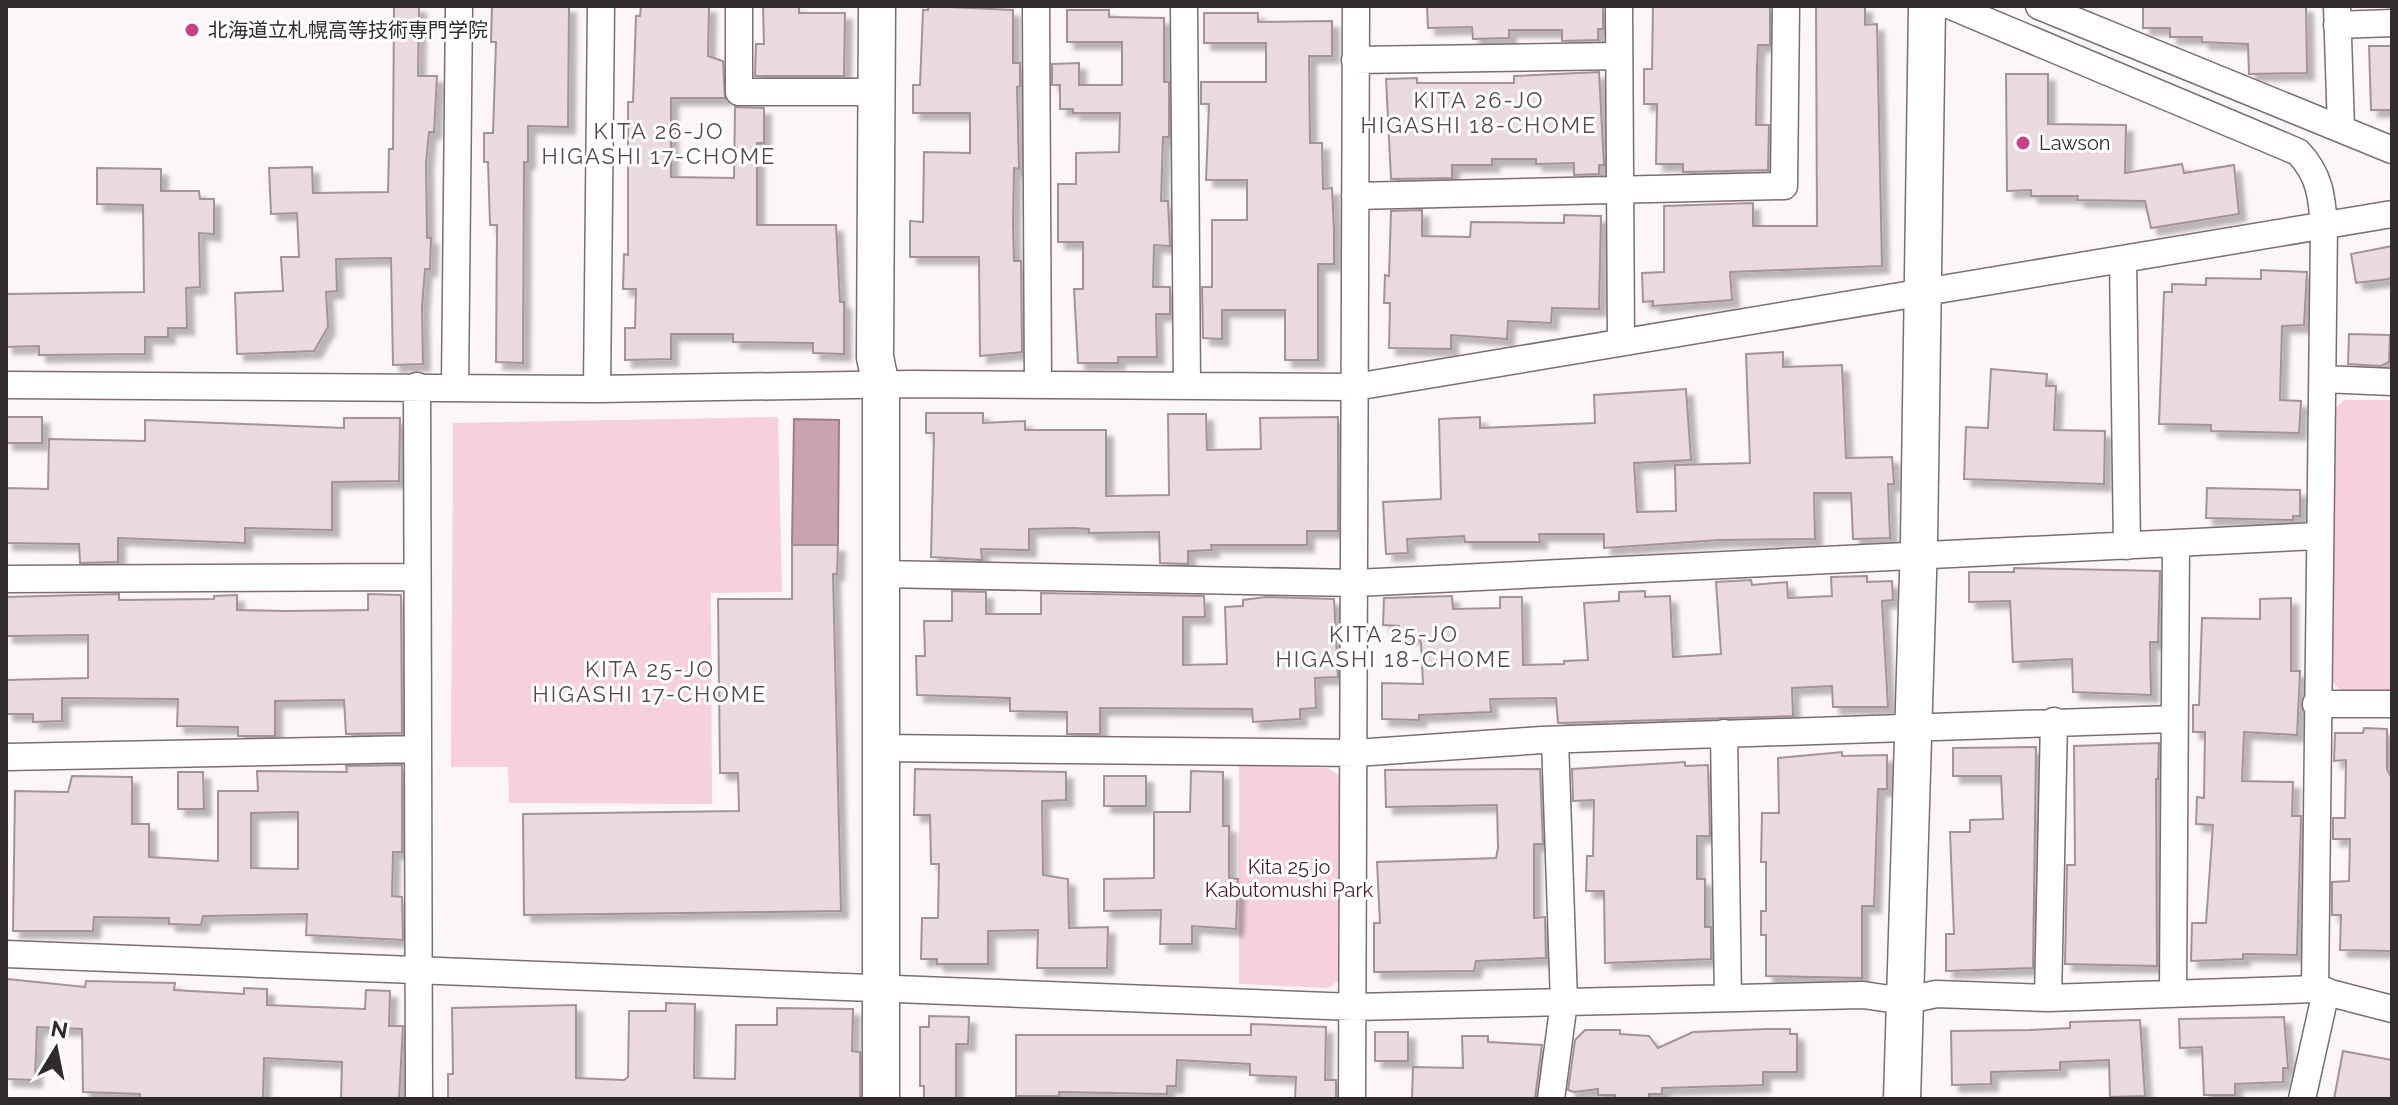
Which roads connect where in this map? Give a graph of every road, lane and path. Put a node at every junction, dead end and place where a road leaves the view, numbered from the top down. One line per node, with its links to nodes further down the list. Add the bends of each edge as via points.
1 (459, 6): 33 (street)
2 (601, 6): 37 (street)
3 (739, 6): 18 (street, via 739,92)
4 (877, 6): 18 (street)
5 (1036, 6): 31 (street)
6 (1184, 6): 35 (street)
7 (1356, 6): 17 (street)
8 (1619, 6): 16 (street)
9 (1786, 6): 21 (street, via 1784,186)
10 (1927, 6): 26 (street)
11 (1951, 6): 24 (street, via 2298,152 2314,168)
12 (2039, 6): 14 (street)
13 (2337, 15): 15 (street); 19 (street)
14 (2103, 19): 19 (street)
15 (2392, 23)
16 (1619, 56): 17 (street); 21 (street)
17 (1355, 60): 22 (street)
18 (875, 92): 34 (street, via 875,357)
19 (2341, 129): 20 (street)
20 (2392, 150)
21 (1620, 188): 22 (street); 27 (street)
22 (1355, 196): 36 (street)
23 (2392, 214): 24 (street)
24 (2324, 227): 25 (street); 28 (street)
25 (2123, 259): 26 (street); 40 (street)
26 (1923, 290): 27 (street); 41 (street)
27 (1621, 342): 36 (street)
28 (2323, 379): 29 (street); 38 (street)
29 (2392, 382)
30 (6, 385): 32 (street)
31 (1038, 385): 34 (street); 35 (street)
32 (417, 386): 33 (street); 43 (street)
33 (455, 386): 37 (street)
34 (881, 386): 37 (street); 42 (street)
35 (1187, 386): 36 (street)
36 (1355, 387): 45 (street)
37 (597, 389)
38 (2318, 536): 39 (street); 46 (street)
39 (2176, 544): 40 (street); 48 (street)
40 (2127, 546): 41 (street)
41 (1919, 557): 45 (street); 50 (street)
42 (879, 574): 45 (street); 53 (street)
43 (417, 577): 44 (street); 54 (street)
44 (6, 579)
45 (1356, 583): 55 (street)
46 (2316, 704): 47 (street); 60 (street)
47 (2392, 704)
48 (2173, 719): 49 (street); 61 (street)
49 (2054, 721): 50 (street); 63 (street)
50 (1912, 726): 51 (street); 64 (street)
51 (1724, 733): 52 (street); 62 (street)
52 (1555, 740): 55 (street); 65 (street)
53 (880, 748): 55 (street); 59 (street)
54 (418, 749): 56 (street); 58 (street)
55 (1356, 753): 66 (street)
56 (6, 757)
57 (6, 954): 58 (street)
58 (419, 972): 59 (street); 68 (street)
59 (882, 987): 66 (street); 69 (street)
60 (2320, 990): 61 (street); 67 (street); 73 (street)
61 (2173, 991): 63 (street)
62 (1728, 998): 64 (street, via 1863,995); 65 (street)
63 (2048, 998): 64 (street, via 1936,994)
64 (1904, 1001): 72 (street)
65 (1564, 1002): 66 (street); 71 (street)
66 (1354, 1007): 70 (street)
67 (2392, 1009)
68 (419, 1099)
69 (881, 1099)
70 (1352, 1099)
71 (1551, 1099)
72 (1902, 1099)
73 (2302, 1099)

